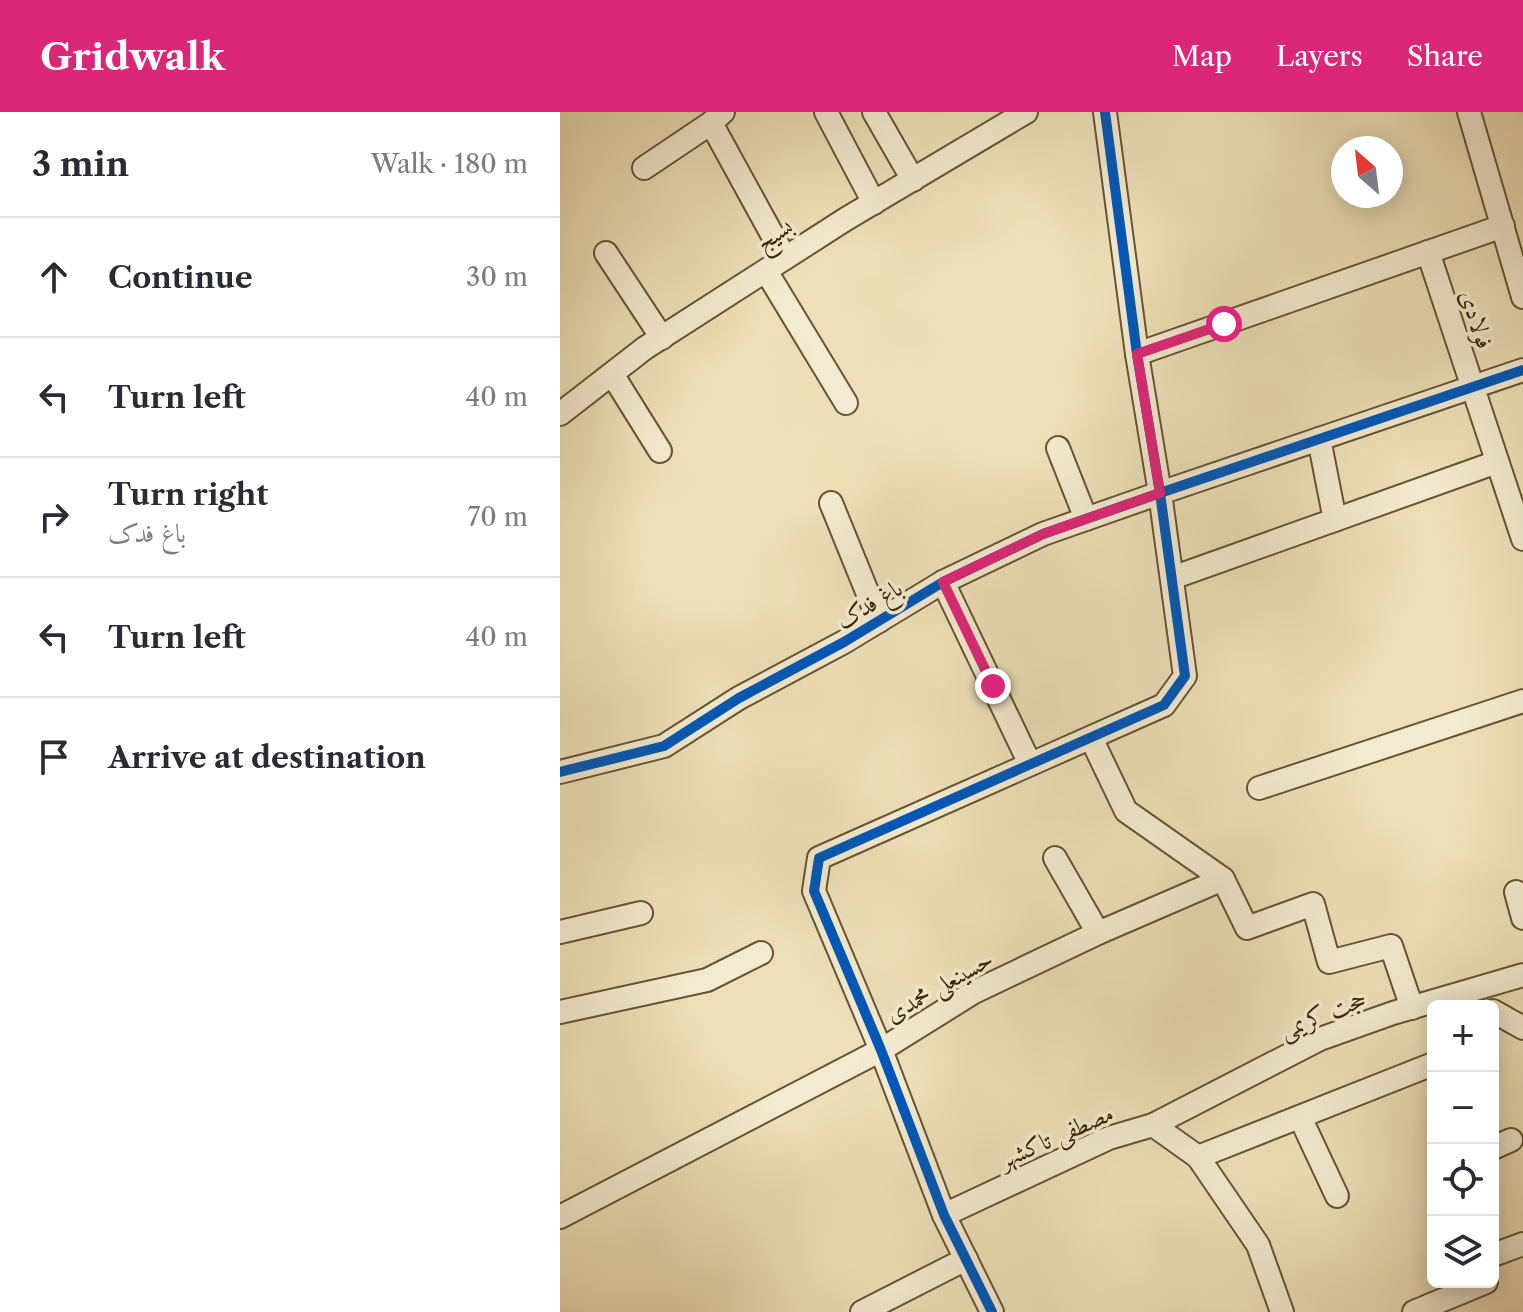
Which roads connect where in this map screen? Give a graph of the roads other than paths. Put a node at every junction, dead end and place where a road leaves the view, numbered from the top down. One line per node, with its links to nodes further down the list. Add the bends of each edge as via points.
1 (826, 112): 9 (street)
2 (874, 112): 8 (street)
3 (1026, 112): 8 (street, بسیج)
4 (1105, 112): 16 (street)
5 (1469, 112): 10 (street)
6 (717, 118): 7 (street); 13 (street)
7 (644, 168)
8 (913, 180): 9 (street, بسیج)
9 (874, 203): 13 (street, بسیج)
10 (1511, 234): 11 (street); 14 (street)
11 (1428, 252): 16 (street); 19 (street, فولادی)
12 (606, 253): 15 (street)
13 (776, 264): 15 (street, بسیج); 20 (street)
14 (1523, 297)
15 (662, 338): 18 (street, بسیج)
16 (1137, 354): 26 (street)
17 (1523, 370): 19 (street, باغ فدک)
18 (612, 374): 21 (street, بسیج); 24 (street)
19 (1472, 388): 22 (street, باغ فدک); 25 (street, فولادی)
20 (846, 403)
21 (560, 414)
22 (1319, 439): 26 (street, باغ فدک); 29 (street)
23 (1058, 448): 28 (street)
24 (660, 451)
25 (1497, 462): 29 (street); 30 (street, فولادی)
26 (1160, 493): 28 (street, باغ فدک); 31 (street)
27 (831, 503): 33 (street)
28 (1086, 519): 32 (street, باغ فدک)
29 (1335, 520): 31 (street)
30 (1523, 539)
31 (1172, 578): 35 (street, via 1185,676 1164,705)
32 (943, 582): 33 (street, باغ فدک); 36 (street)
33 (879, 621): 37 (street, باغ فدک, via 664,746)
34 (1523, 701): 38 (street)
35 (1091, 738): 36 (street); 40 (street, via 1126,811)
36 (1030, 764): 54 (street, via 819,858 814,891)
37 (560, 772)
38 (1259, 788)
39 (1055, 858): 45 (street)
40 (1223, 879): 45 (street, حسینعلی محمدی); 50 (street, via 1247,928 1313,904 1329,962 1391,946)
41 (1516, 892): 43 (street)
42 (641, 913): 44 (street)
43 (1523, 918)
44 (560, 932)
45 (1098, 933): 54 (street, حسینعلی محمدی, via 974,992)
46 (761, 953): 51 (street, via 707,980)
47 (1523, 975): 48 (street, حجت کریمی)
48 (1463, 993): 49 (street); 50 (street, حجت کریمی)
49 (1473, 1000)
50 (1412, 1008): 57 (street, حجت کریمی, via 1320,1039)
51 (560, 1012)
52 (1499, 1016): 53 (street)
53 (1523, 1028)
54 (881, 1050): 60 (street); 61 (street, حسینعلی محمدی)
55 (1427, 1066): 56 (street)
56 (1300, 1117): 58 (street); 59 (street)
57 (1153, 1125): 58 (street, مصطفی تاکشهر); 60 (street, مصطفی تاکشهر, via 1109,1138)
58 (1198, 1157): 68 (street, مصطفی تاکشهر, via 1258,1245)
59 (1337, 1196)
60 (944, 1215): 64 (street)
61 (560, 1217)
62 (1523, 1244): 63 (street)
63 (1499, 1253)
64 (966, 1259): 66 (street); 67 (street)
65 (1472, 1288): 69 (street)
66 (862, 1312)
67 (992, 1312)
68 (1282, 1312)
69 (1414, 1312)

